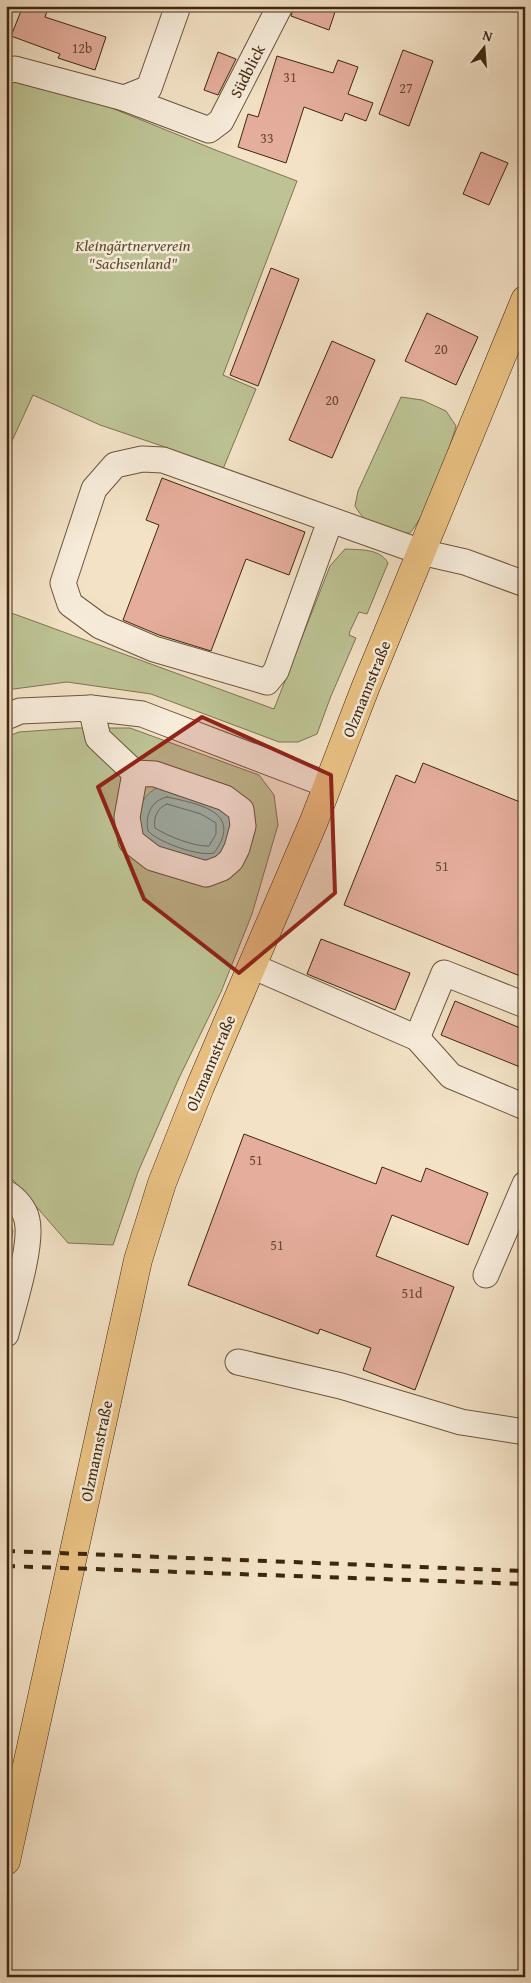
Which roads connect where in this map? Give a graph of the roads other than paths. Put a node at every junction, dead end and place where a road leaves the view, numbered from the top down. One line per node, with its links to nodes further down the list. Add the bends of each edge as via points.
1 (178, 6): 4 (street, via 149,88)
2 (280, 6): 4 (street, Südblick, via 221,121 209,130)
3 (6, 71): 4 (street, via 15,69)
4 (124, 98)
5 (525, 300): 7 (main road, Olzmannstraße)
6 (330, 521): 6 (street, via 163,460 142,459 115,465 94,489 63,583 70,604 100,626 154,650 267,682 276,671); 7 (street)
7 (421, 552): 8 (street, via 465,562); 12 (main road, Olzmannstraße)
8 (525, 584)
9 (91, 708): 10 (street, via 20,710); 11 (street, via 98,738); 12 (street, via 142,714)
10 (6, 717)
11 (136, 773): 11 (street, via 155,774 225,798 241,810 243,826 231,860 222,868 206,874 153,858 131,842 127,817)
12 (328, 785): 13 (main road, Olzmannstraße)
13 (252, 966): 15 (street); 23 (main road, Olzmannstraße, via 186,1120 143,1242)
14 (525, 1005): 15 (street, via 444,973)
15 (417, 1038): 16 (street, via 451,1076)
16 (525, 1107)
17 (525, 1184): 19 (street)
18 (6, 1193): 20 (street, via 14,1198 27,1219 29,1241)
19 (486, 1276)
20 (6, 1334)
21 (238, 1362): 22 (street, via 341,1386 461,1422)
22 (525, 1432)
23 (6, 1861)

